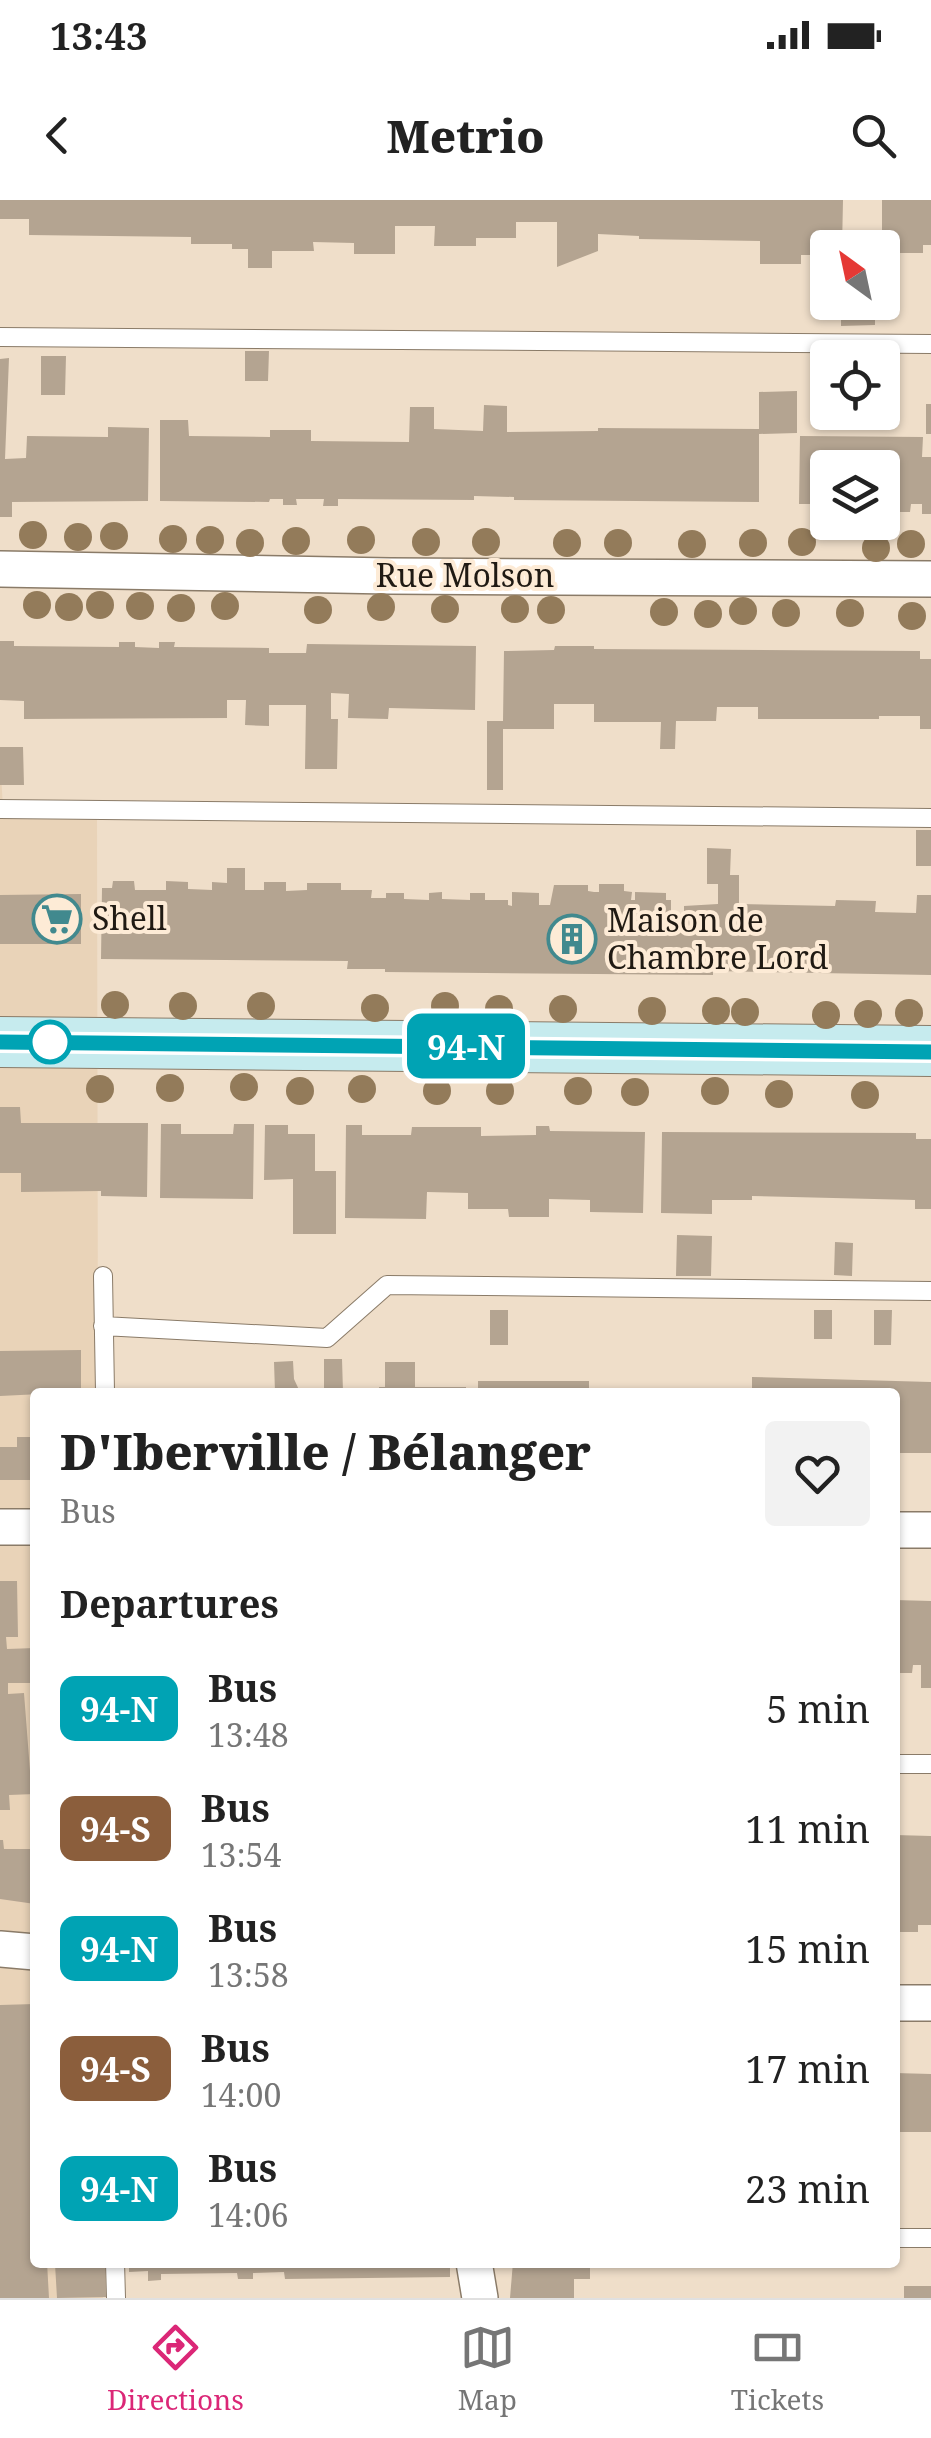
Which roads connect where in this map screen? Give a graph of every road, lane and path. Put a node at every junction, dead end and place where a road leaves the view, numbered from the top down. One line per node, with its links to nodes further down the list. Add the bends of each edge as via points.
1 (0, 336): 2 (lane)
2 (931, 344)
3 (0, 569): 4 (street, Rue Molson)
4 (931, 579)
5 (0, 808): 6 (lane)
6 (931, 818)
7 (0, 1042): 8 (main road)
8 (931, 1052)
9 (104, 1276): 11 (lane)
10 (931, 1291): 11 (lane, via 386,1285 328,1338)
11 (103, 1326): 12 (lane)
12 (105, 1388)
13 (0, 1527): 14 (street)
14 (30, 1527)
15 (900, 1530): 16 (street)
16 (931, 1530)
17 (900, 1764): 18 (lane)
18 (931, 1764)
19 (0, 1949): 20 (street)
20 (30, 1952)
21 (900, 2002): 22 (street)
22 (931, 2002)
23 (900, 2238): 24 (lane)
24 (931, 2238)
25 (115, 2268): 27 (lane)
26 (475, 2268): 28 (street)
27 (116, 2298)
28 (480, 2298)

